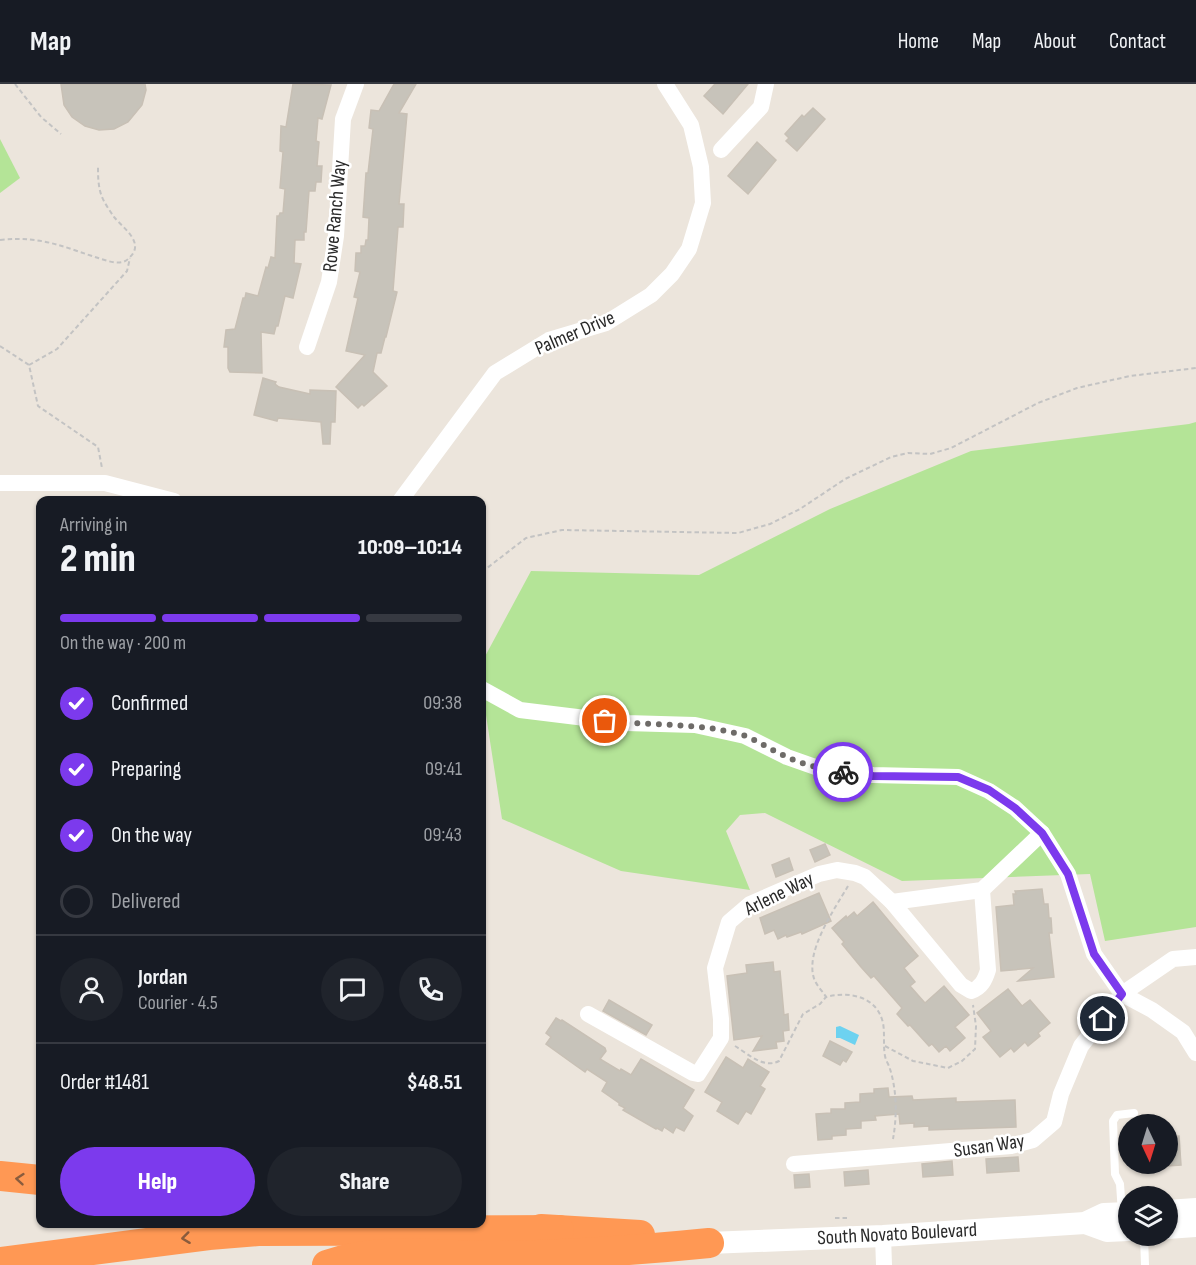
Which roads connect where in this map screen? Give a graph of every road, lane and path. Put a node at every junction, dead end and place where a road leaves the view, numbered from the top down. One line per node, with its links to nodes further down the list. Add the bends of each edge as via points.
1 (15, 84): 5 (path, via 41,117)
2 (356, 84): 11 (street, Rowe Ranch Way, via 343,119 336,236 329,282)
3 (665, 84): 17 (street, Palmer Drive, via 691,124 700,167 703,203 689,249 651,295 606,322 549,340 495,373)
4 (766, 84): 6 (street, via 761,107)
5 (61, 134)
6 (721, 150)
7 (98, 165): 9 (path, via 101,196 135,241)
8 (0, 240): 9 (path, via 49,241 116,263)
9 (130, 258): 12 (path, via 127,271 57,349)
10 (0, 346): 12 (path)
11 (307, 347)
12 (29, 365): 15 (path, via 38,406 98,447)
13 (1196, 368): 18 (path, via 1130,376 1077,388 1038,403 951,448 891,457 845,479 770,524 738,533 562,530 526,538)
14 (0, 483): 15 (street)
15 (105, 483): 16 (street)
16 (155, 496)
17 (404, 496)
18 (486, 569)
19 (486, 691): 20 (street, via 520,710 626,723 695,725 745,736 821,769 873,776 958,777 989,790)
20 (1042, 833): 22 (street); 26 (street, via 1068,874 1094,954)
21 (847, 887): 27 (path, via 812,959 815,981)
22 (982, 890): 23 (street); 25 (street, via 988,970 980,986)
23 (892, 902): 25 (street, Arlene Way, via 961,985); 29 (street, Arlene Way, via 865,877 837,870 750,904 729,921 715,968)
24 (1196, 957): 26 (street, Susan Way, via 1173,959)
25 (971, 991): 30 (path, via 975,1049 962,1061 948,1068 913,1061)
26 (1122, 994): 31 (street, via 1183,1032); 33 (street, Susan Way, via 1081,1046 1060,1094 1054,1122 1033,1140 1011,1146)
27 (826, 997): 29 (path, via 803,1014 778,1061 772,1065); 30 (path, via 856,994 873,1005 882,1022)
28 (588, 1014): 29 (street, via 698,1074)
29 (721, 1038)
30 (885, 1046): 33 (path, via 894,1086 896,1125)
31 (1196, 1053)
32 (1134, 1113): 37 (lane, via 1117,1115 1113,1121 1115,1174)
33 (890, 1156): 34 (street, Susan Way)
34 (794, 1164)
35 (0, 1176): 36 (highway, one-way to 35)
36 (36, 1180)
37 (1119, 1186)
38 (1196, 1209): 39 (main road)
39 (1178, 1210)
40 (1118, 1217): 45 (main road, South Novato Boulevard, via 1104,1214 1085,1223)
41 (486, 1225): 44 (highway)
42 (1196, 1226): 43 (main road)
43 (1178, 1227)
44 (559, 1230): 46 (highway); 50 (highway, one-way to 50, via 258,1231)
45 (883, 1236): 46 (main road, South Novato Boulevard); 54 (street)
46 (709, 1243): 49 (highway, via 601,1253)
47 (1144, 1246): 55 (lane)
48 (0, 1251): 51 (highway)
49 (479, 1256): 52 (highway, via 380,1254); 53 (highway)
50 (0, 1262)
51 (16, 1265)
52 (327, 1265)
53 (401, 1265)
54 (884, 1265)
55 (1145, 1265)

